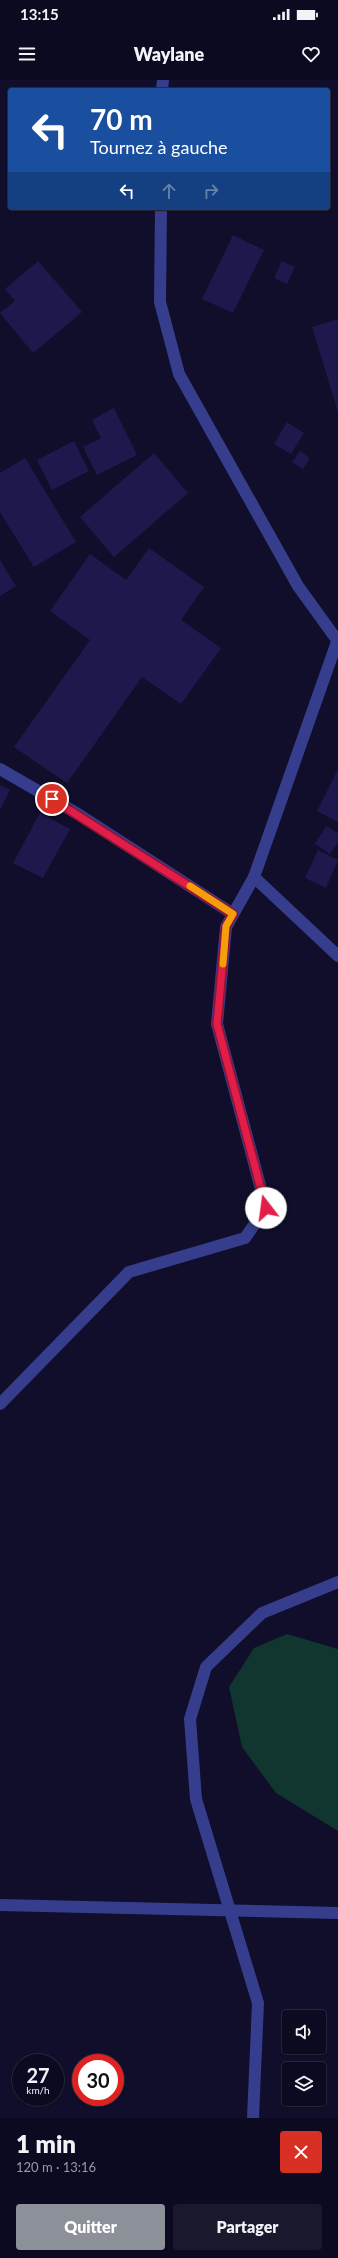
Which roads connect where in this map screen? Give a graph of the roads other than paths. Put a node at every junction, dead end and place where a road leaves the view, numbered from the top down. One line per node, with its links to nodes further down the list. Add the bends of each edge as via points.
1 (161, 210): 2 (street, via 160,302 179,374 298,586)
2 (337, 640): 4 (street)
3 (0, 769): 5 (street, via 78,814)
4 (254, 877): 5 (street); 6 (street)
5 (233, 914): 7 (street, via 226,926 217,1024 266,1208 246,1238 129,1272)
6 (338, 956)
7 (0, 1404)
8 (338, 1582): 10 (street, via 262,1613 206,1667 190,1719 196,1799)
9 (0, 1905): 10 (street)
10 (230, 1910): 11 (street); 12 (street, via 258,2003)
11 (338, 1913)
12 (253, 2118)

